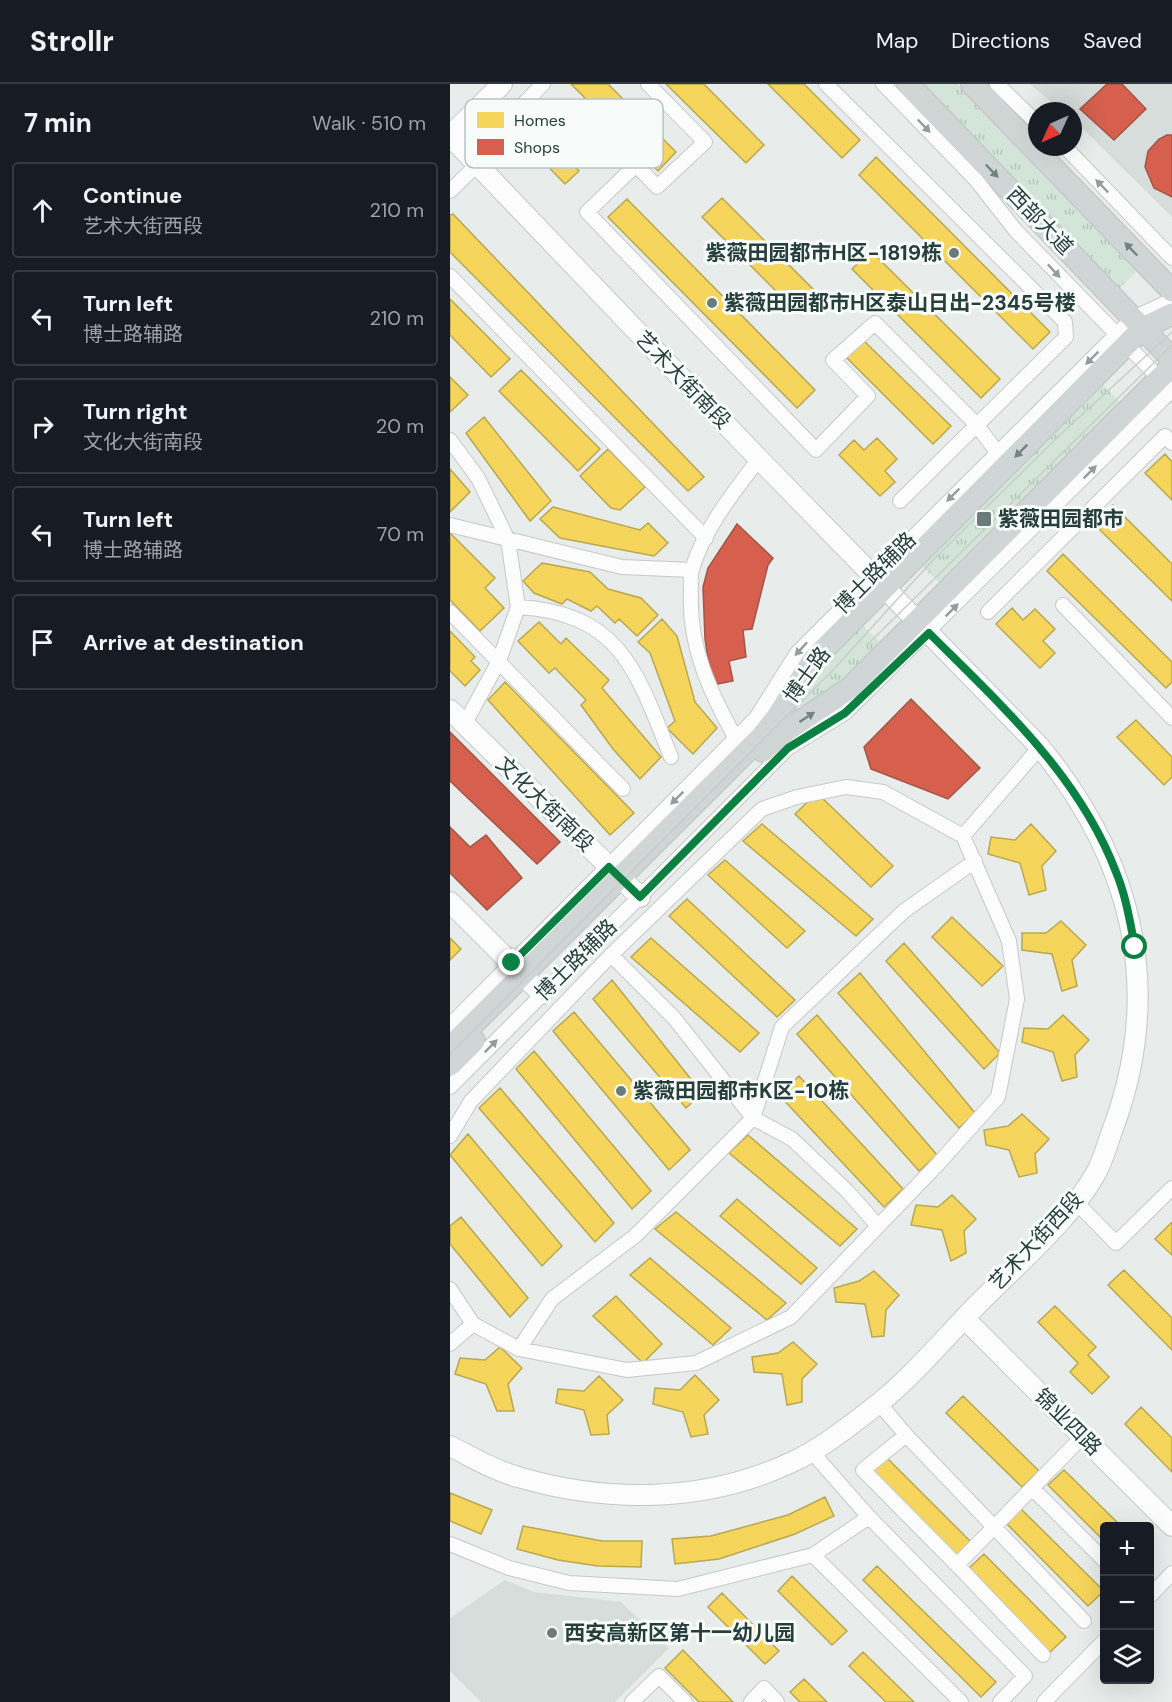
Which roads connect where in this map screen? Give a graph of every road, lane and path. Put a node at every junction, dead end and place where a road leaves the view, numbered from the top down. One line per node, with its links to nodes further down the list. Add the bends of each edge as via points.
1 (502, 84): 9 (street)
2 (543, 84): 10 (street)
3 (648, 84): 11 (street)
4 (826, 84): 32 (street, via 1065,322 1066,337)
5 (883, 84): 29 (street, one-way to 29, via 976,180 1016,231)
6 (908, 84): 28 (main road, 西部大道, one-way to 28)
7 (972, 84): 25 (main road, one-way to 7)
8 (997, 84): 13 (street)
9 (487, 99)
10 (528, 99)
11 (663, 99)
12 (663, 99): 21 (street, via 705,142 657,187)
13 (1028, 114)
14 (465, 121): 15 (street)
15 (450, 136): 16 (street, 艺术大街南段)
16 (465, 152)
17 (1074, 156): 23 (street, one-way to 17)
18 (474, 168): 22 (street)
19 (480, 168): 36 (street, 艺术大街南段)
20 (633, 168): 32 (street, via 586,212 816,450 868,396 833,360 875,322)
21 (639, 168)
22 (450, 191)
23 (1172, 258)
24 (450, 276): 39 (street)
25 (1172, 291)
26 (1172, 300): 28 (street)
27 (1172, 314): 28 (main road, 博士路)
28 (1138, 323): 29 (main road, 博士路); 30 (main road, 西部大道)
29 (1120, 341): 31 (street); 35 (street, 博士路辅路, one-way to 35); 42 (main road, 博士路, one-way to 42)
30 (1172, 359)
31 (1169, 383): 47 (main road, 博士路, one-way to 31)
32 (976, 424): 35 (street); 37 (street)
33 (450, 440): 40 (street, via 478,478)
34 (1172, 443): 46 (street, via 1165,436)
35 (997, 452): 42 (street, 博士路辅路, one-way to 42)
36 (759, 459): 39 (street, via 718,512); 42 (street, 艺术大街南段)
37 (900, 501)
38 (450, 525): 40 (street)
39 (706, 538): 41 (street)
40 (508, 540): 41 (street, via 622,567); 44 (street)
41 (692, 570): 52 (street, via 694,642 712,696)
42 (878, 582): 47 (street, 艺术大街南段); 52 (street, 博士路辅路, one-way to 52, via 797,652 756,718); 58 (main road, 博士路, via 813,660 761,737)
43 (1063, 605): 50 (street)
44 (518, 607): 48 (street); 54 (street, via 547,609 600,630 638,675)
45 (450, 612): 48 (street)
46 (988, 612)
47 (923, 627): 53 (street, 艺术大街西段); 58 (main road, 博士路, one-way to 47, via 786,731 850,688)
48 (499, 661): 51 (street); 55 (street)
49 (450, 710): 51 (street, 文化大街南段)
50 (1172, 718)
51 (464, 725): 58 (street, 文化大街南段)
52 (736, 738): 58 (street, 博士路辅路, one-way to 58)
53 (1041, 747): 56 (street); 69 (street, 艺术大街西段, via 1066,779 1101,839 1116,872 1135,947 1136,1034 1126,1091 1098,1169)
54 (671, 757)
55 (623, 789)
56 (963, 836): 57 (street); 60 (street, via 883,792 846,787 797,797 762,809)
57 (975, 861): 66 (street, via 904,911 782,1027); 70 (street, via 1009,941 1017,999 998,1097)
58 (624, 882): 61 (main road, 博士路)
59 (450, 902): 61 (street)
60 (610, 955): 66 (street, via 674,1018); 67 (street, via 471,1101)
61 (527, 979): 62 (street, 博士路辅路); 63 (main road, 博士路); 64 (main road, 博士路); 65 (street, 博士路辅路, one-way to 61)
62 (450, 1025)
63 (450, 1047)
64 (450, 1065)
65 (450, 1087)
66 (753, 1118): 70 (street, via 792,1138); 75 (street, via 635,1236 552,1299)
67 (450, 1136)
68 (1172, 1188): 69 (street, via 1116,1243)
69 (1075, 1201): 72 (street, 艺术大街西段)
70 (878, 1226): 75 (street, via 791,1317 696,1363 627,1370)
71 (450, 1289): 73 (street)
72 (964, 1318): 76 (street, 艺术大街西段); 78 (street, 锦业四路)
73 (473, 1324): 74 (street); 75 (street)
74 (450, 1344)
75 (519, 1349)
76 (879, 1403): 77 (street); 80 (street, 艺术大街西段)
77 (906, 1435): 83 (street); 88 (street, via 863,1470)
78 (1082, 1437): 81 (street); 84 (street, 锦业四路)
79 (450, 1446): 80 (street, 艺术大街西段, via 515,1477 590,1493 622,1495 674,1494 726,1486 791,1463)
80 (812, 1451): 82 (street)
81 (1032, 1488): 83 (street); 87 (street)
82 (869, 1517): 86 (street); 99 (street, via 1025,1676)
83 (993, 1526): 88 (street); 91 (street)
84 (1172, 1526)
85 (450, 1544): 86 (street, via 509,1568 569,1582 678,1589)
86 (813, 1555): 98 (street)
87 (1100, 1556)
88 (957, 1565): 93 (street)
89 (1172, 1573): 90 (street)
90 (1154, 1591)
91 (1084, 1621)
92 (1100, 1645): 100 (street)
93 (1043, 1655)
94 (632, 1702): 95 (street, via 659,1676)
95 (685, 1702)
96 (751, 1702): 97 (street, via 764,1688)
97 (777, 1702)
98 (961, 1702)
99 (1000, 1702)
100 (1044, 1702)

